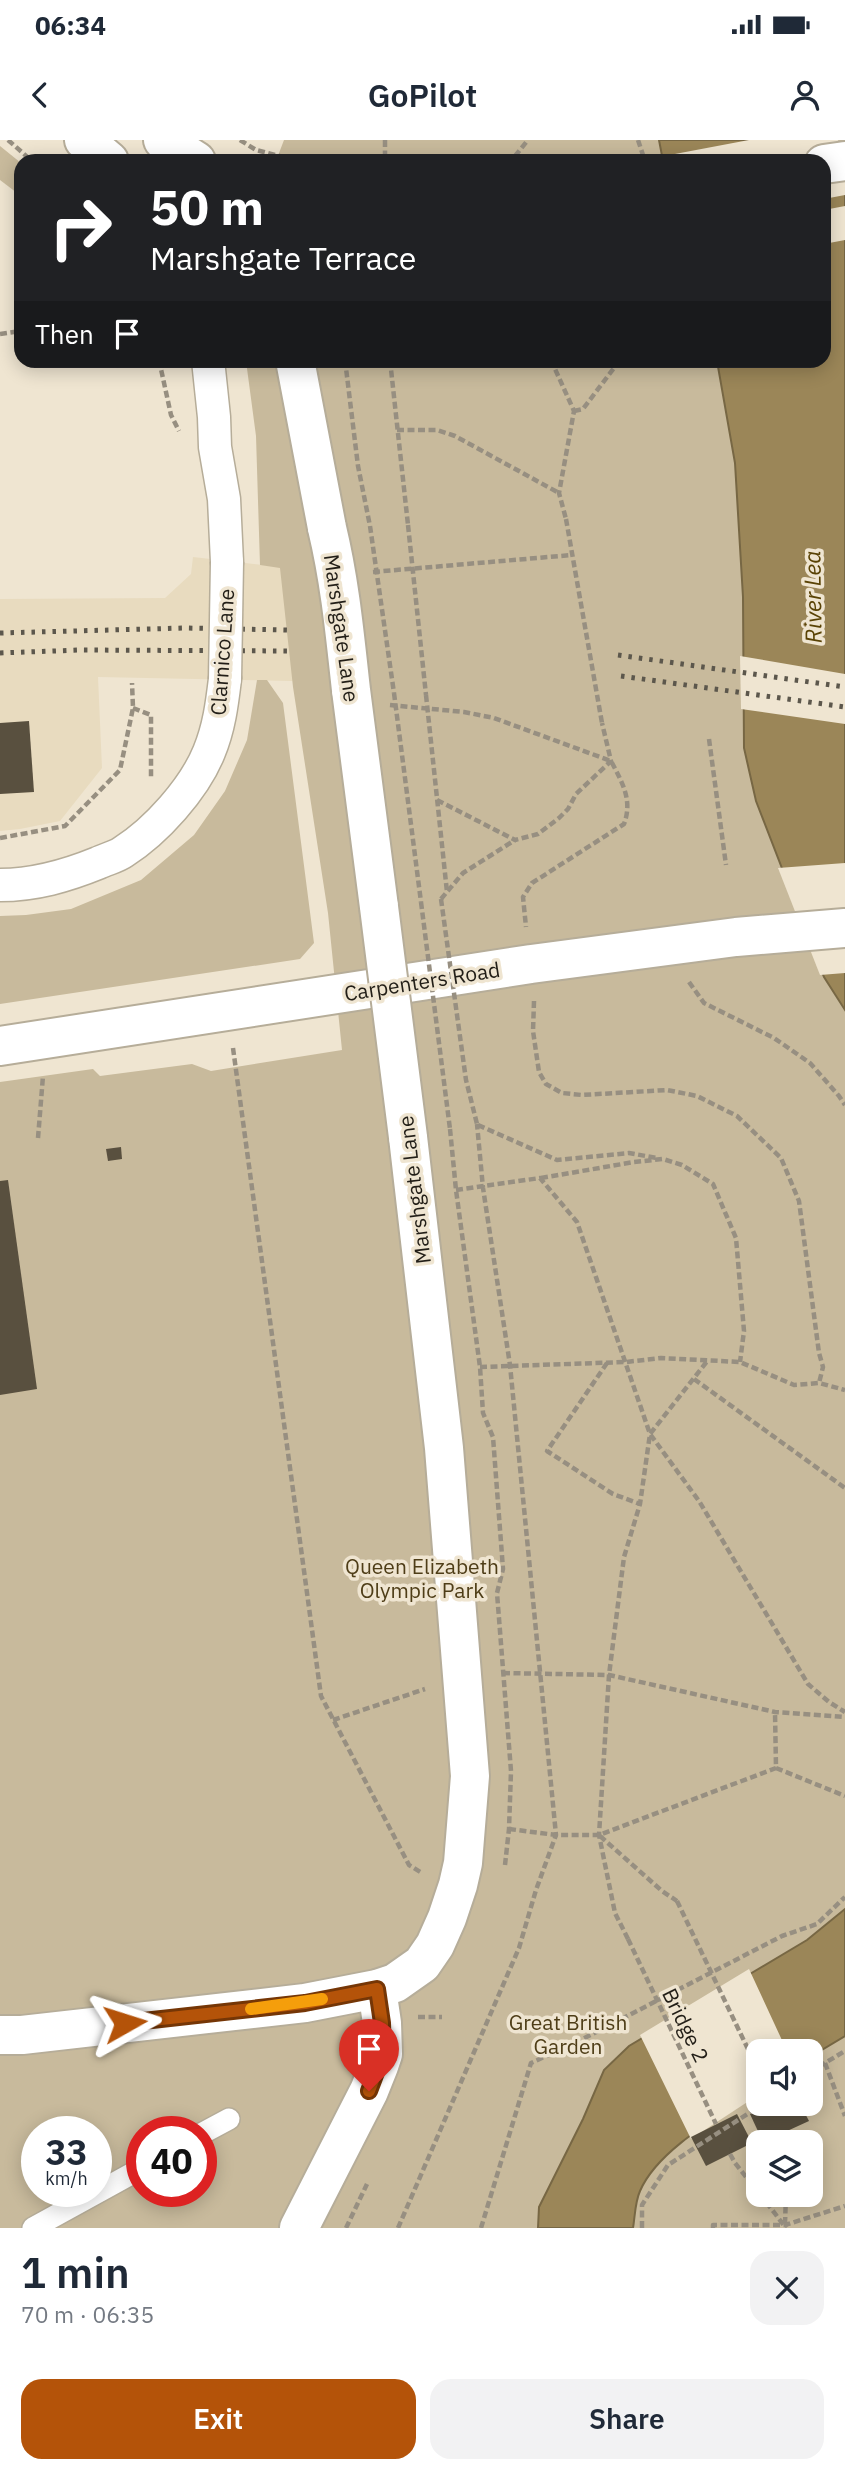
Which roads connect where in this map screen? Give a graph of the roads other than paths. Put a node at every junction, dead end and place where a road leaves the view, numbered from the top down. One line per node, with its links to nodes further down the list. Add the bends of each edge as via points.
1 (84, 140): 3 (street)
2 (163, 140): 4 (street)
3 (101, 154)
4 (185, 154)
5 (209, 368): 7 (street, Clarnico Lane, bridge, via 228,562 225,679 208,755 166,817 122,853 66,876)
6 (297, 368): 10 (street, Marshgate Lane, bridge, via 341,599 366,697 379,907 447,1475 470,1801 458,1885 435,1945 408,1975)
7 (0, 885)
8 (845, 928): 9 (street, Carpenters Road, via 531,964)
9 (0, 1046)
10 (377, 1989): 11 (street, Marshgate Lane, via 305,2003); 16 (street, via 383,2054)
11 (0, 2035)
12 (229, 2119): 13 (lane)
13 (217, 2125)
14 (126, 2177): 15 (lane)
15 (33, 2228)
16 (299, 2228)

